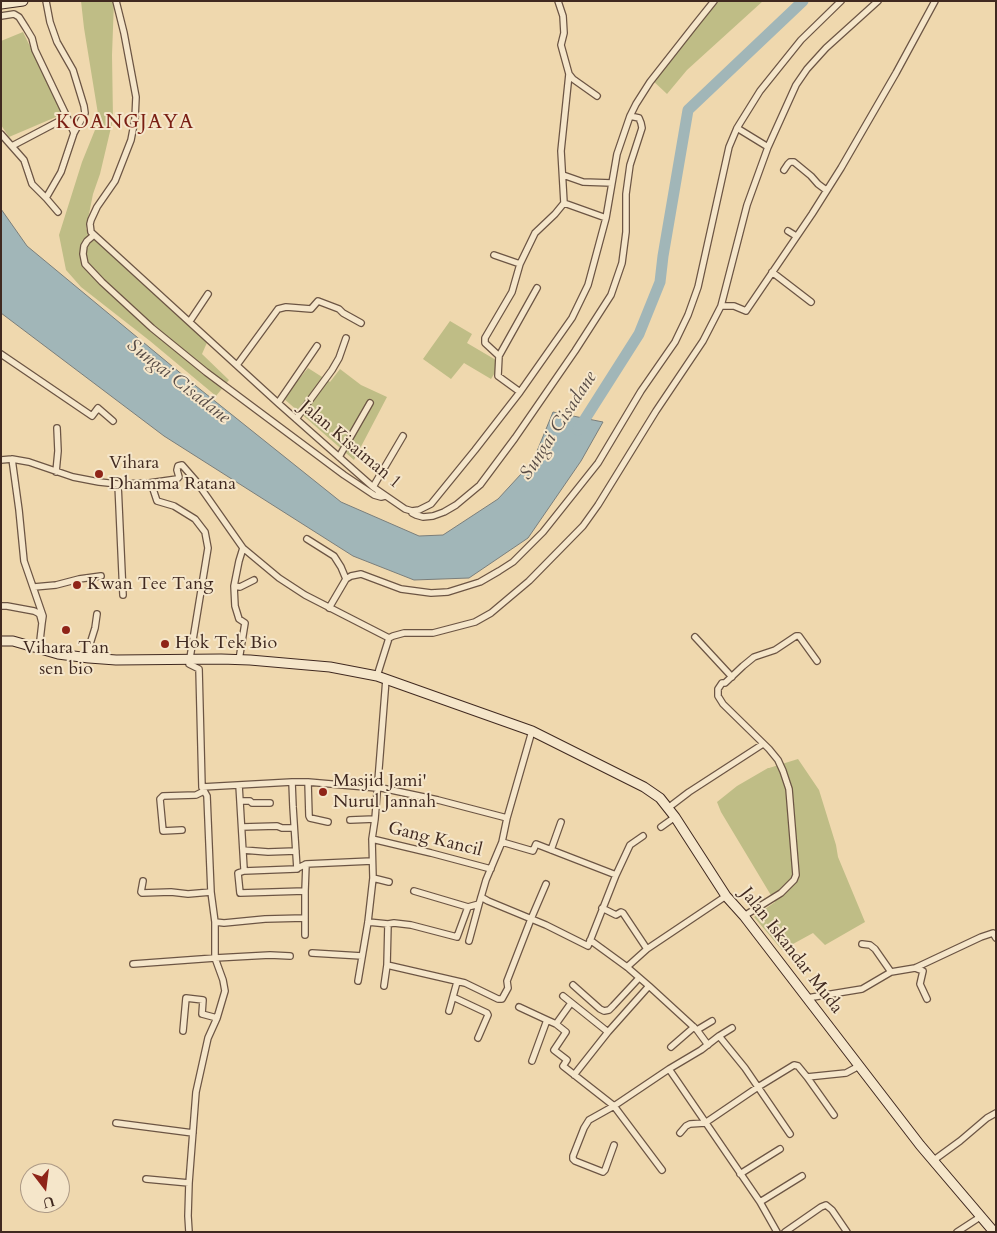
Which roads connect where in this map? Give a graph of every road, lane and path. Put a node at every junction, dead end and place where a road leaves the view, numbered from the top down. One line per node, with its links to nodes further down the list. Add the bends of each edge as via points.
1 (23, 1): 9 (street)
2 (46, 1): 16 (street, via 57,42 73,70 84,106 85,113)
3 (116, 1): 29 (street, via 136,97 135,119 131,140 115,181 91,220)
4 (558, 1): 11 (street, via 563,16 561,45)
5 (714, 1): 14 (street, via 650,82)
6 (841, 1): 15 (street, via 801,40 760,91)
7 (878, 1): 19 (street, via 807,69 796,85)
8 (935, 1): 23 (street, via 875,111)
9 (1, 4)
10 (1, 16): 13 (street, via 14,14 19,17 32,38)
11 (569, 74): 12 (street); 21 (street, via 560,151)
12 (597, 96)
13 (67, 116): 16 (street); 18 (street)
14 (630, 116): 22 (street, via 617,154); 60 (street, Jalan Kisaiman 1, via 638,118 642,128 627,184 622,263 611,294 575,351 480,485 444,512 423,517)
15 (737, 128): 19 (street); 64 (street, via 729,148 698,287 688,315 675,342 598,463 543,532 499,572 448,592 401,589 361,574)
16 (74, 133): 24 (street, via 61,172)
17 (1, 134): 18 (street)
18 (12, 146): 24 (street, via 24,160 32,184)
19 (768, 147): 37 (street, via 747,205)
20 (784, 170): 23 (street, via 794,162)
21 (563, 174): 22 (street, via 582,182); 25 (street)
22 (612, 183): 27 (street)
23 (826, 190): 30 (street)
24 (46, 198): 26 (street)
25 (564, 204): 27 (street); 32 (street, via 535,233)
26 (58, 212)
27 (606, 218): 45 (street, via 588,284 572,318)
28 (788, 231): 30 (street)
29 (94, 235): 38 (street, Jalan Kisaiman 1); 59 (street, via 84,246 85,264 152,328 344,475 374,495)
30 (796, 236): 33 (street)
31 (494, 254): 32 (street)
32 (520, 264): 43 (street, via 512,292 485,338 485,343)
33 (772, 272): 36 (street); 37 (street, via 746,311 734,306)
34 (537, 288): 43 (street)
35 (208, 294): 38 (street)
36 (811, 302)
37 (721, 306): 74 (street, via 704,341 593,512 529,581 491,613 475,622 433,633 404,633)
38 (190, 322): 44 (street, Jalan Kisaiman 1)
39 (361, 323): 44 (street, via 318,301 311,309 278,309)
40 (346, 338): 48 (street, via 332,370)
41 (317, 346): 46 (street)
42 (1, 354): 49 (street, via 92,416 98,408)
43 (499, 356): 45 (street, via 498,376)
44 (237, 366): 46 (street, Jalan Kisaiman 1)
45 (520, 392): 60 (street, via 430,504)
46 (278, 403): 48 (street, Jalan Kisaiman 1)
47 (370, 404): 52 (street)
48 (296, 419): 52 (street, Jalan Kisaiman 1)
49 (113, 420)
50 (57, 428): 55 (street)
51 (403, 436): 58 (street)
52 (339, 457): 58 (street, Jalan Kisaiman 1)
53 (12, 459): 54 (street); 55 (street); 67 (street, via 24,561)
54 (1, 460)
55 (56, 472): 57 (street)
56 (149, 483): 57 (street); 62 (street, via 177,479 178,466 182,465); 78 (street, via 157,501 174,506 195,519 205,532 208,548)
57 (118, 484): 68 (street)
58 (373, 487): 59 (street, Jalan Kisaiman 1)
59 (385, 496): 60 (street, Jalan Kisaiman 1)
60 (412, 511)
61 (306, 539): 64 (street, via 334,556)
62 (243, 548): 66 (street); 70 (street, via 279,578)
63 (101, 576): 67 (street)
64 (346, 579): 70 (street)
65 (254, 580): 66 (street, via 240,587)
66 (234, 586): 79 (street, via 235,606 239,619 245,623)
67 (34, 587): 72 (street)
68 (123, 595)
69 (1, 606): 72 (street, via 34,611 40,615)
70 (329, 608): 74 (street)
71 (96, 614): 77 (street)
72 (42, 623): 76 (street)
73 (695, 637): 82 (street)
74 (390, 638): 81 (street)
75 (1, 641): 76 (street, Jalan Iskandar Muda)
76 (39, 648): 77 (street, Jalan Iskandar Muda)
77 (89, 658): 78 (street, Jalan Iskandar Muda)
78 (191, 659): 79 (street, Jalan Iskandar Muda); 90 (street, via 189,664 199,669)
79 (239, 660): 81 (street, Jalan Iskandar Muda, via 330,667)
80 (817, 661): 82 (street, via 796,636 775,650 754,657)
81 (377, 676): 83 (street, Jalan Iskandar Muda)
82 (732, 677): 85 (street, via 718,689 718,696 722,704)
83 (386, 679): 84 (street, Jalan Iskandar Muda); 89 (street)
84 (532, 731): 93 (street, Jalan Iskandar Muda, via 644,787); 95 (street)
85 (764, 744): 93 (street); 128 (street, via 778,760 789,789 796,875 781,893)
86 (292, 782): 87 (street); 88 (street); 102 (street)
87 (308, 782): 89 (street); 98 (street, via 309,816)
88 (239, 785): 90 (street); 91 (street)
89 (377, 787): 95 (street); 96 (street)
90 (203, 789): 103 (street, via 196,795 163,796 160,799 162,830); 122 (street, via 207,796)
91 (240, 801): 92 (street); 100 (street)
92 (270, 803)
93 (668, 808): 94 (street, Jalan Iskandar Muda)
94 (675, 817): 101 (street); 124 (street, Jalan Iskandar Muda)
95 (507, 818): 106 (street)
96 (375, 819): 97 (street); 105 (street)
97 (350, 820)
98 (328, 822)
99 (560, 822): 108 (street)
100 (242, 827): 102 (street); 107 (street)
101 (661, 827)
102 (294, 828): 109 (street)
103 (182, 830)
104 (643, 836): 115 (street, via 630,844)
105 (372, 840): 110 (street); 113 (street, Gang Kancil)
106 (502, 842): 108 (street, via 533,851 536,844); 113 (street)
107 (243, 850): 109 (street); 114 (street)
108 (552, 850): 115 (street)
109 (296, 851): 112 (street)
110 (372, 861): 111 (street); 116 (street)
111 (306, 864): 112 (street); 120 (street)
112 (297, 868): 114 (street)
113 (491, 869): 123 (street)
114 (244, 871): 120 (street, via 238,873 241,894)
115 (616, 875): 127 (street)
116 (373, 878): 118 (street); 132 (street)
117 (143, 882): 122 (street, via 142,893)
118 (389, 882)
119 (546, 884): 130 (street)
120 (305, 891): 129 (street)
121 (414, 891): 126 (street)
122 (211, 892): 131 (street)
123 (481, 896): 125 (street); 130 (street)
124 (726, 896): 128 (street, Jalan Iskandar Muda); 139 (street)
125 (479, 904): 126 (street); 137 (street)
126 (468, 907): 133 (street, via 456,937 411,925)
127 (602, 908): 136 (street); 139 (street, via 616,915 623,913)
128 (744, 916): 157 (street, Jalan Iskandar Muda)
129 (305, 918): 131 (street); 134 (street)
130 (531, 919): 136 (street, via 588,946); 151 (street, via 502,999)
131 (215, 922): 143 (street)
132 (368, 922): 133 (street); 142 (street)
133 (388, 924): 145 (street)
134 (305, 935)
135 (996, 938): 147 (street, via 993,933 981,936)
136 (590, 940): 146 (street)
137 (469, 941)
138 (862, 944): 148 (street, via 875,949)
139 (647, 949): 146 (street)
140 (312, 953): 142 (street)
141 (290, 956): 143 (street)
142 (362, 956): 150 (street)
143 (215, 958): 144 (street); 162 (street, via 225,991)
144 (133, 964)
145 (387, 965): 151 (street); 153 (street)
146 (627, 967): 149 (street)
147 (915, 968): 148 (street); 158 (street, via 923,971 920,984)
148 (891, 972): 157 (street, via 862,989)
149 (639, 978): 152 (street, via 609,1010 604,1011); 154 (street)
150 (358, 981)
151 (457, 982): 156 (street)
152 (573, 985)
153 (384, 986)
154 (649, 986): 166 (street); 169 (street)
155 (564, 996): 159 (street)
156 (453, 997): 161 (street); 171 (street, via 487,1013)
157 (807, 998): 175 (street, Jalan Iskandar Muda)
158 (927, 999)
159 (571, 1003): 165 (street); 169 (street)
160 (519, 1007): 163 (street)
161 (449, 1011)
162 (217, 1018): 168 (street, via 202,1014 203,1000 186,998); 186 (street, via 208,1038 196,1092)
163 (547, 1020): 165 (street); 174 (street)
164 (712, 1021): 166 (street)
165 (556, 1024): 177 (street, via 566,1032 554,1050 567,1060 563,1066)
166 (695, 1028): 172 (street); 173 (street)
167 (732, 1028): 170 (street)
168 (183, 1031)
169 (608, 1032): 177 (street)
170 (719, 1036): 172 (street); 179 (street)
171 (478, 1038)
172 (708, 1045): 176 (street)
173 (671, 1046)
174 (532, 1061)
175 (859, 1066): 178 (street, via 846,1073); 190 (street, Jalan Iskandar Muda)
176 (669, 1069): 180 (street); 184 (street)
177 (574, 1075): 180 (street)
178 (807, 1077): 179 (street, via 794,1065); 182 (street)
179 (758, 1087): 184 (street); 187 (street)
180 (614, 1106): 188 (street, via 586,1123 573,1159 603,1172); 191 (street)
181 (996, 1114): 190 (street)
182 (834, 1115)
183 (116, 1123): 186 (street)
184 (705, 1123): 185 (street, via 690,1124); 192 (street)
185 (680, 1133)
186 (193, 1134): 195 (street)
187 (790, 1134)
188 (614, 1145)
189 (780, 1149): 192 (street)
190 (934, 1160): 197 (street, Jalan Iskandar Muda)
191 (662, 1170)
192 (740, 1174): 196 (street)
193 (802, 1176): 196 (street)
194 (146, 1179): 195 (street)
195 (189, 1183): 199 (street)
196 (760, 1202): 200 (street)
197 (980, 1217): 198 (street, Jalan Iskandar Muda); 203 (street)
198 (994, 1230)
199 (189, 1232)
200 (777, 1232)
201 (784, 1232): 202 (street, via 826,1205)
202 (847, 1232)
203 (957, 1232)

